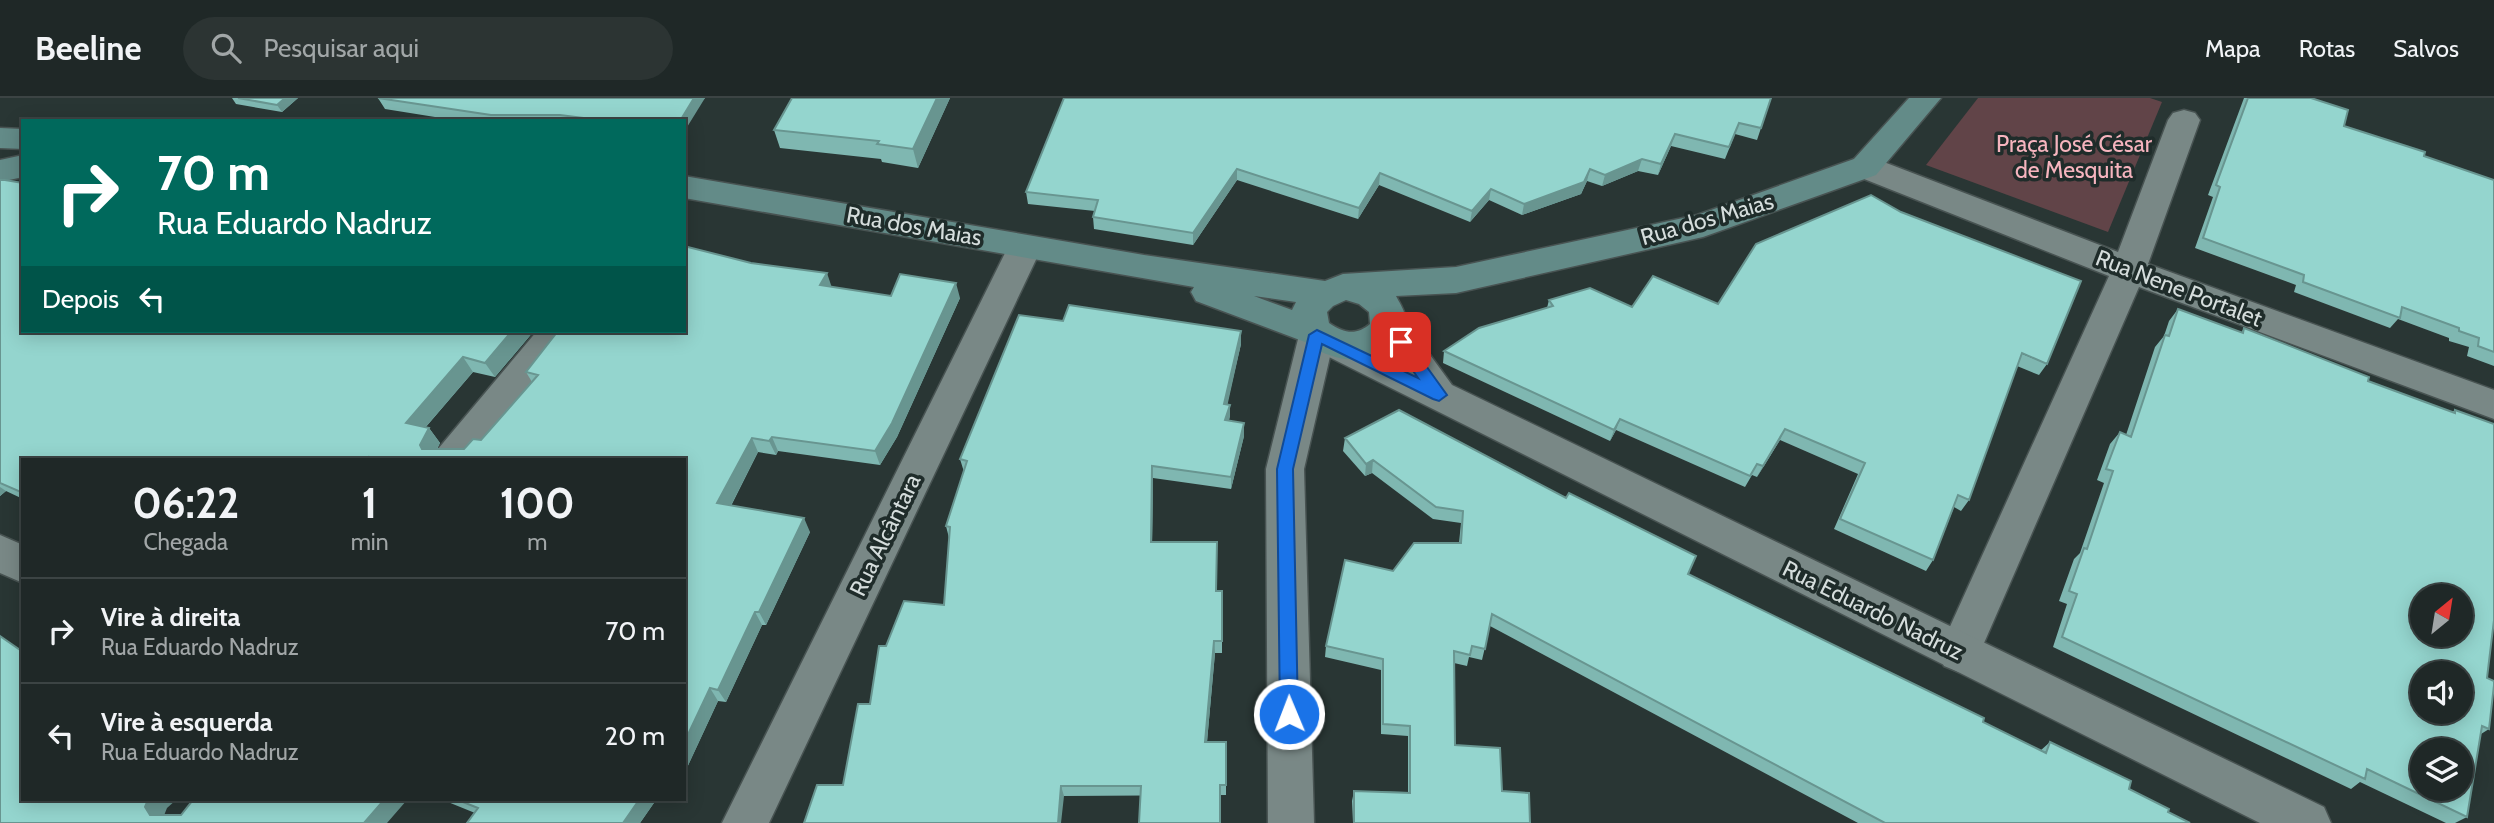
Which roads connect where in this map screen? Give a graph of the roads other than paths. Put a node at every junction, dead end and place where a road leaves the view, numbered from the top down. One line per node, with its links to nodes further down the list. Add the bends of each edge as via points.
1 (1926, 98): 6 (main road, Rua dos Maias)
2 (2184, 120): 11 (street)
3 (0, 138): 4 (main road)
4 (21, 139)
5 (21, 166): 7 (main road)
6 (1865, 167): 11 (street, Rua Nene Portalet); 12 (main road, Rua dos Maias, via 1703,225)
7 (0, 171)
8 (686, 187): 9 (main road, Rua dos Maias)
9 (1025, 247): 10 (main road, Rua dos Maias); 23 (street, Rua Alcântara)
10 (1143, 267): 13 (main road, Rua dos Maias); 16 (main road, Rua dos Maias)
11 (2129, 270): 18 (street, Rua Nene Portalet); 22 (street)
12 (1456, 280): 13 (main road, Rua dos Maias); 14 (main road, Rua dos Maias)
13 (1333, 290): 14 (main road, via 1363,290 1380,300); 16 (main road, via 1311,304 1307,318)
14 (1388, 319): 16 (main road, via 1379,337 1363,345); 17 (street, Rua Eduardo Nadruz)
15 (555, 333): 19 (street)
16 (1324, 338): 17 (street, Rua Eduardo Nadruz); 24 (street, via 1285,469)
17 (1439, 395): 22 (street, Rua Eduardo Nadruz)
18 (2494, 405)
19 (454, 458)
20 (0, 552): 21 (street)
21 (21, 565)
22 (1959, 653): 25 (street, Rua Eduardo Nadruz)
23 (745, 823)
24 (1291, 823)
25 (2308, 823)

